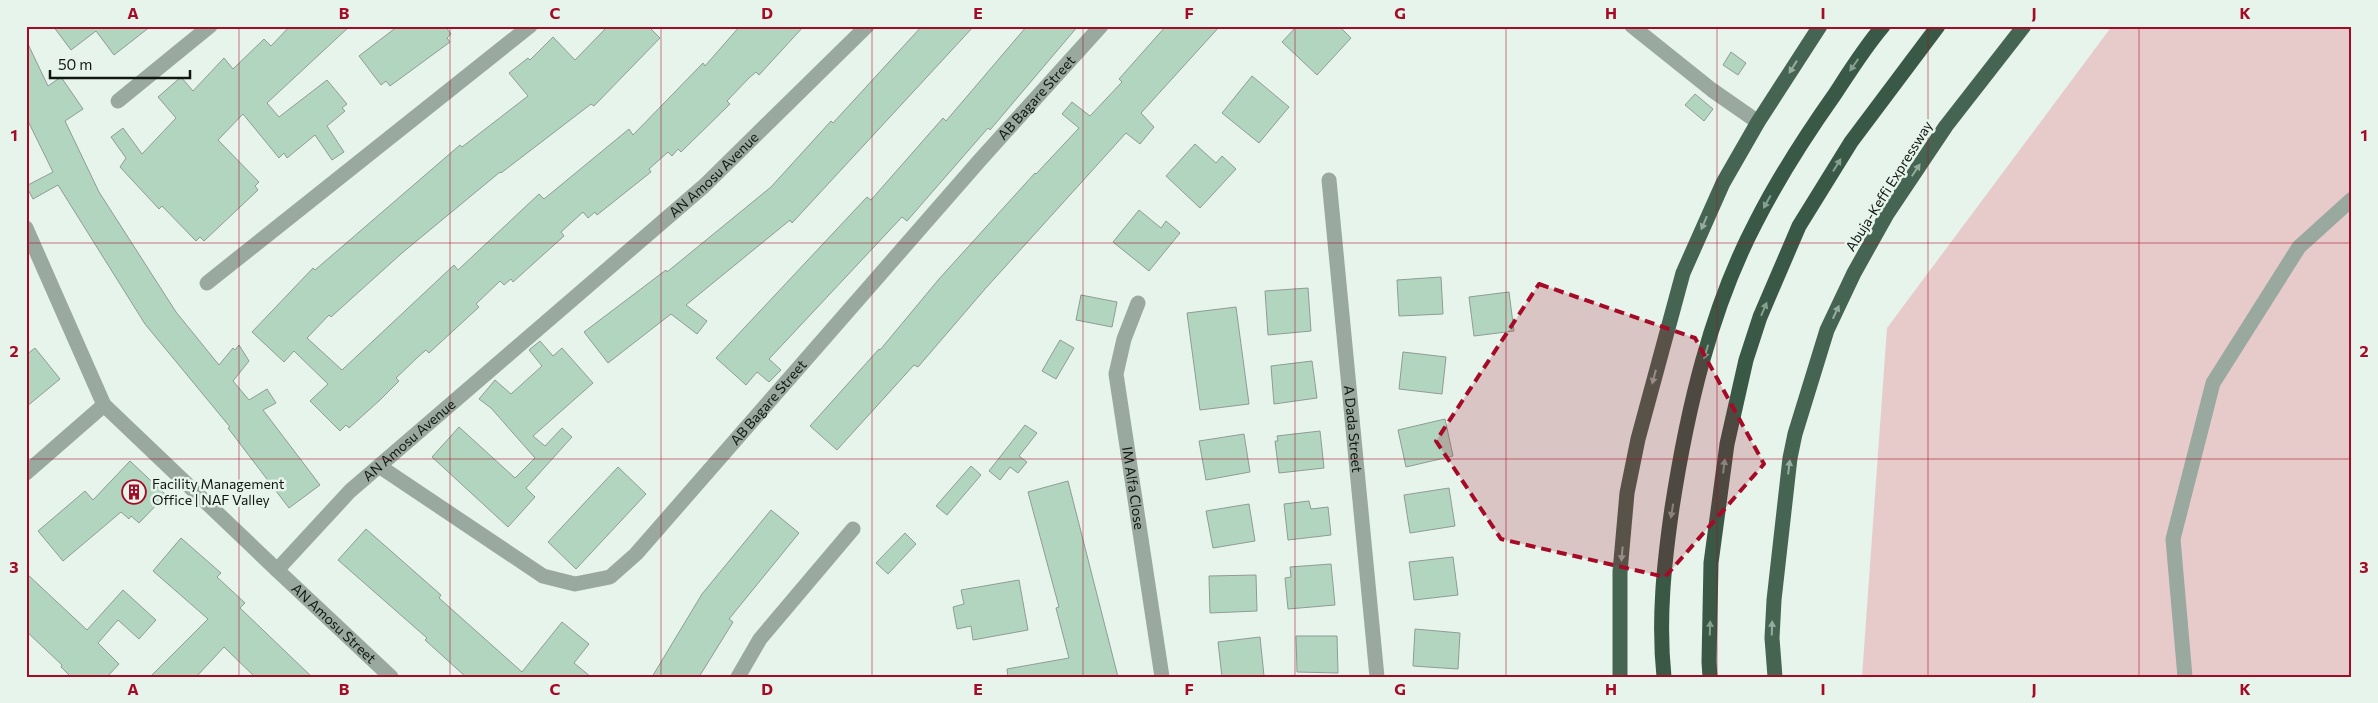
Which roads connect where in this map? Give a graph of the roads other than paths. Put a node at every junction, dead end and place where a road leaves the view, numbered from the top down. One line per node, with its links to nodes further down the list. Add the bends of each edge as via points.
1 (210, 26): 10 (street)
2 (530, 26): 15 (street)
3 (867, 26): 18 (street, AN Amosu Avenue, via 704,186)
4 (1101, 26): 18 (street, AB Bagare Street, via 636,554 610,577 575,584 543,576)
5 (1632, 26): 11 (street)
6 (1820, 26): 11 (highway, one-way to 11)
7 (1883, 26): 27 (highway, one-way to 27, via 1801,141 1755,223 1721,302 1698,378 1677,479 1664,567 1661,648)
8 (1938, 26): 28 (highway, one-way to 8, via 1711,563 1727,444 1746,360 1760,317 1799,226 1851,142)
9 (2024, 26): 29 (highway, Abuja-Keffi Expressway, one-way to 9, via 1774,600 1790,458 1794,434 1828,330 1854,273 1887,214 1946,126)
10 (118, 101)
11 (1758, 122): 26 (highway, one-way to 26, via 1709,211 1683,272 1638,438 1627,493 1620,572)
12 (1328, 180): 25 (street, A Dada Street)
13 (2352, 199): 30 (street, via 2299,247 2213,383 2173,539)
14 (26, 228): 17 (street)
15 (207, 283)
16 (1138, 303): 24 (street, IM Alfa Close, via 1124,339 1116,374)
17 (104, 405): 19 (street); 21 (street)
18 (379, 466): 21 (street, AN Amosu Avenue, via 350,491)
19 (26, 473)
20 (853, 529): 23 (street, via 760,639)
21 (277, 570): 22 (street, AN Amosu Street)
22 (390, 677)
23 (738, 677)
24 (1162, 677)
25 (1377, 677)
26 (1620, 677)
27 (1664, 677)
28 (1710, 677)
29 (1775, 677)
30 (2185, 677)

